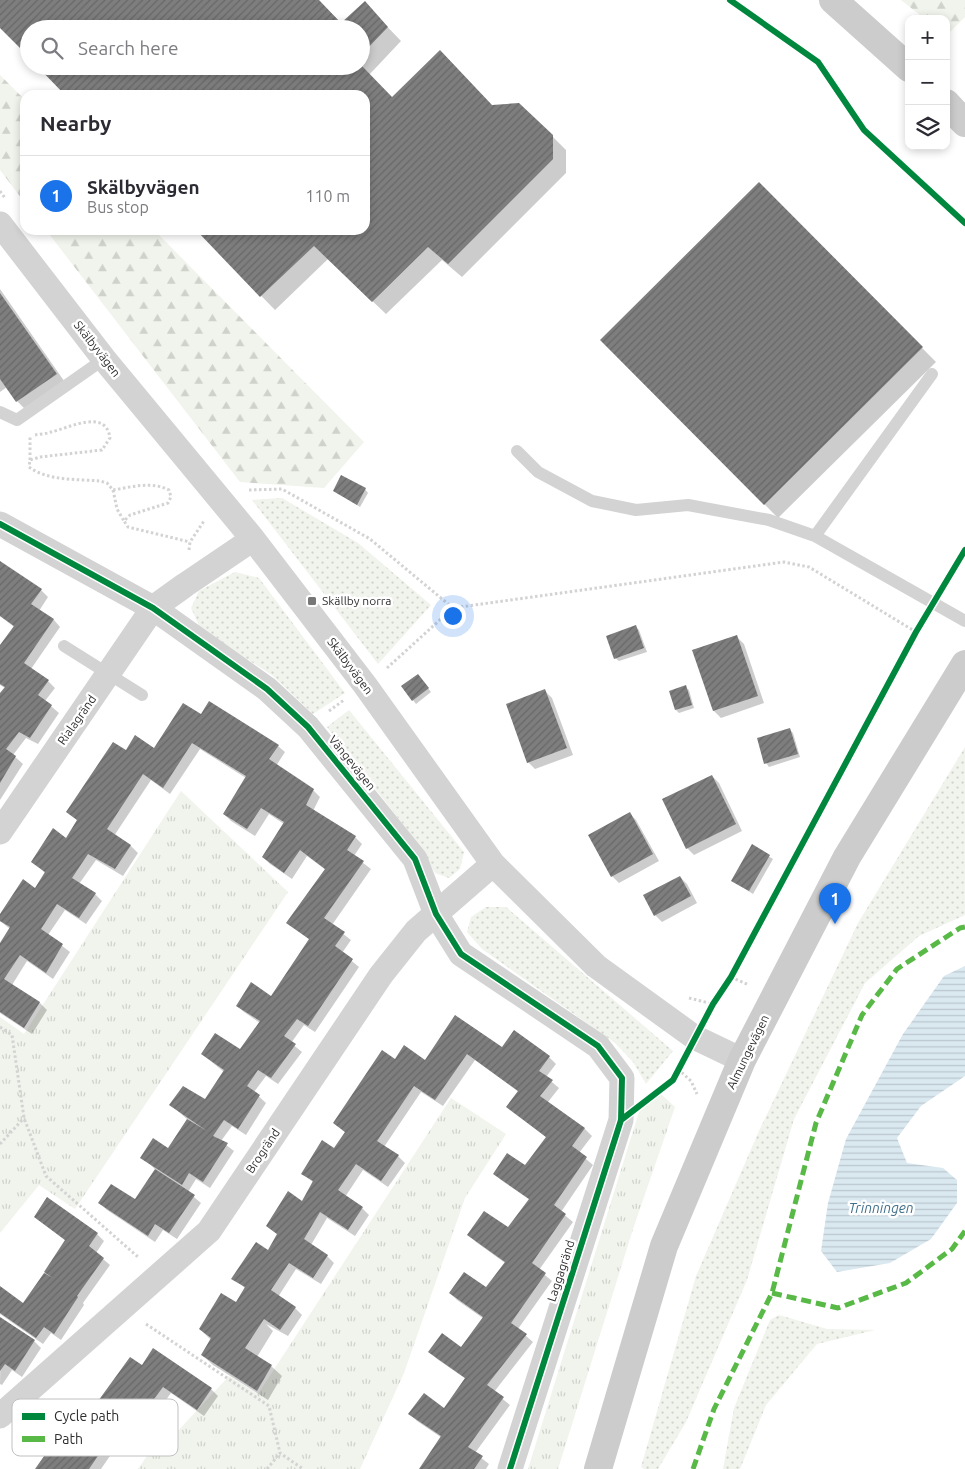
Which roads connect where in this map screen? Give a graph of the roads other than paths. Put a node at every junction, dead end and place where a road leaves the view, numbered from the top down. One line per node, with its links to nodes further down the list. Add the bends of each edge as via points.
1 (833, 0): 2 (street)
2 (905, 64)
3 (948, 105): 4 (street)
4 (965, 123)
5 (0, 224): 6 (street, Skälbyvägen)
6 (104, 359): 8 (lane, via 17,420); 12 (street, Skälbyvägen)
7 (932, 374): 11 (lane)
8 (0, 412)
9 (517, 451): 11 (lane, via 538,472 592,501 636,510 688,505 769,520)
10 (0, 524): 13 (street, Vängevägen)
11 (815, 536): 14 (lane)
12 (253, 539): 13 (street); 20 (street, Skälbyvägen, via 365,685)
13 (152, 608): 17 (street, Rialagränd); 21 (street, Vängevägen, via 267,689 308,727 415,859)
14 (965, 621)
15 (64, 646): 17 (lane)
16 (965, 664): 22 (street, Almungevägen, via 847,857)
17 (109, 674): 18 (lane); 19 (street, Rialagränd)
18 (142, 694)
19 (0, 832)
20 (492, 864): 21 (street, Brogränd); 22 (street, Skälbyvägen, via 596,966 694,1037)
21 (436, 914): 23 (street, Vängevägen, via 461,954 598,1046); 24 (street, Brogränd, via 416,931 381,975 209,1231)
22 (742, 1060): 29 (street, Almungevägen, via 664,1246)
23 (622, 1078): 28 (street, Laggagränd, via 621,1120)
24 (19, 1399)
25 (12, 1405): 26 (street, Brogränd)
26 (2, 1414): 27 (street, Brogränd)
27 (0, 1436)
28 (510, 1469)
29 (598, 1469)

